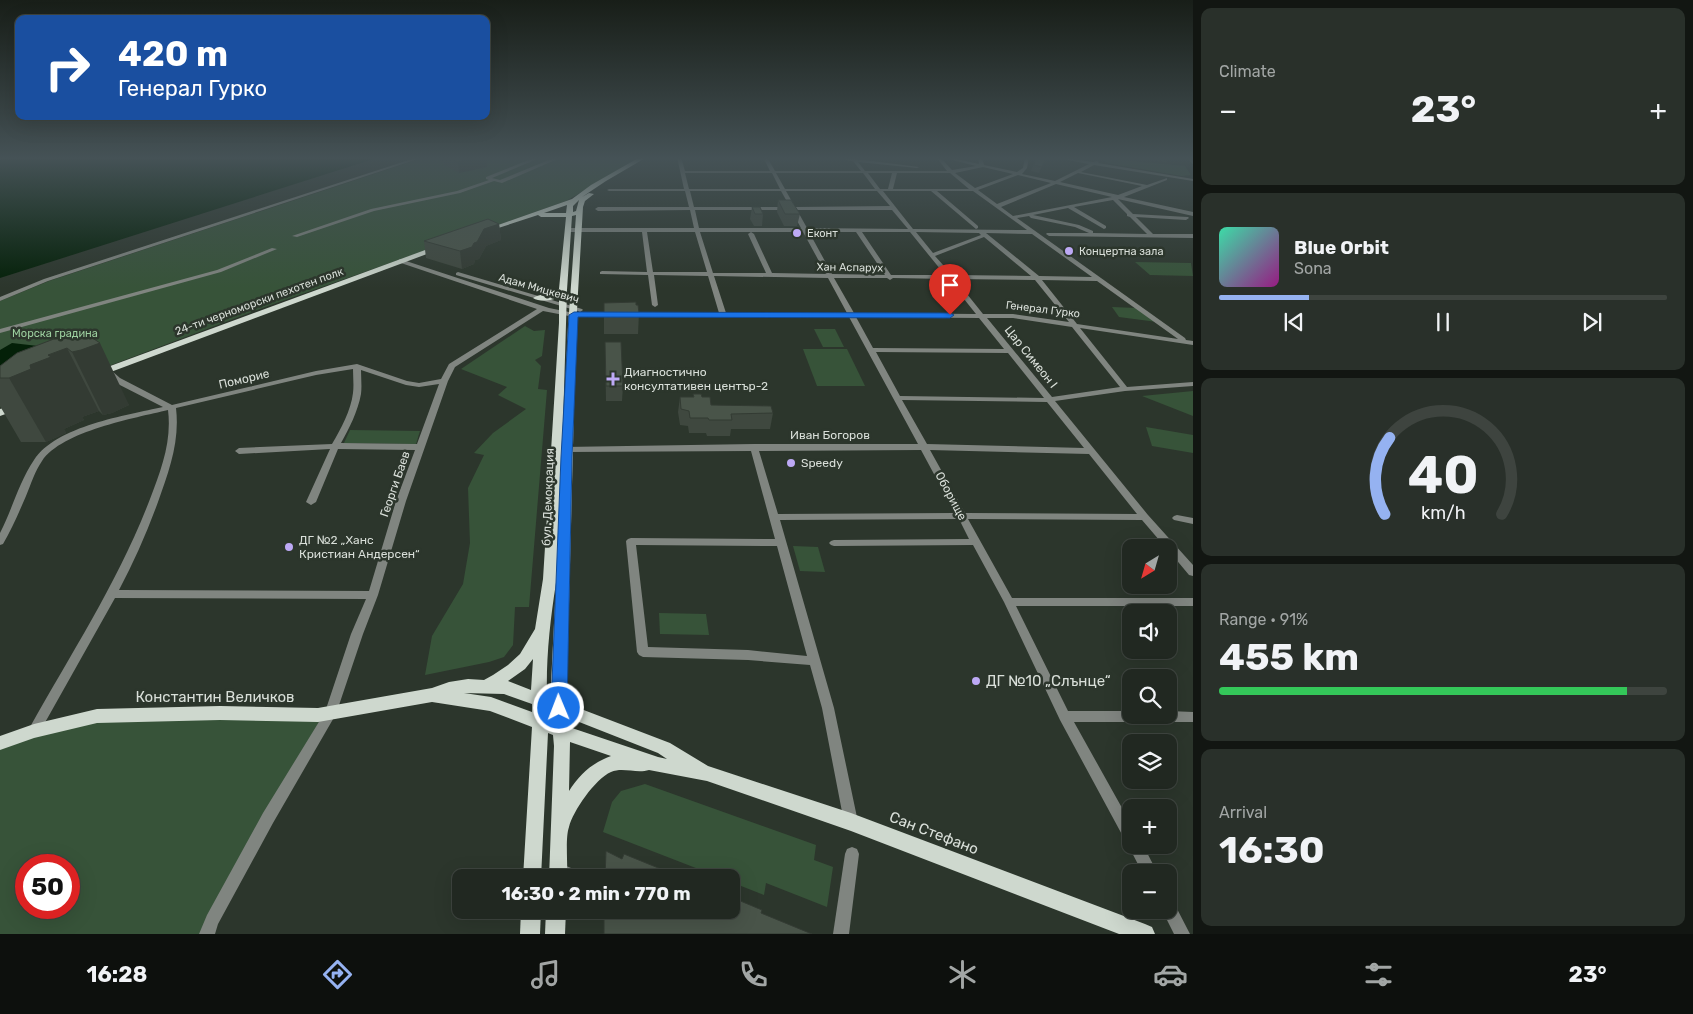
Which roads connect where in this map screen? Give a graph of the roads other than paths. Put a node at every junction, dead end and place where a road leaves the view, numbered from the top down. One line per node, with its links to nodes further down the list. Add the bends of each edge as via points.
1 (289, 201): 64 (street, via 46,280)
2 (420, 201): 43 (street, via 365,213)
3 (573, 201): 24 (main road); 27 (main road, бул. Демокрация)
4 (582, 201): 20 (main road, бул. Демокрация)
5 (691, 201): 16 (street)
6 (789, 201): 19 (street, Оборище)
7 (888, 201): 17 (street, Цар Симеон I)
8 (945, 201): 35 (street)
9 (990, 201): 14 (street)
10 (1011, 201): 14 (street)
11 (1103, 201): 15 (street)
12 (1119, 201): 23 (street)
13 (1129, 201): 21 (street)
14 (998, 206): 26 (street)
15 (1070, 207): 22 (street); 28 (street)
16 (693, 208): 18 (street); 19 (street); 31 (street)
17 (894, 208): 19 (street); 34 (street, Цар Симеон I)
18 (598, 209)
19 (794, 209): 32 (street, Оборище)
20 (580, 212): 27 (main road); 29 (main road, бул. Демокрация)
21 (1193, 214)
22 (1026, 215): 26 (street); 42 (street, via 1077,226)
23 (1130, 215): 25 (street); 44 (street)
24 (527, 216): 27 (main road); 38 (main road)
25 (1186, 218)
26 (1016, 219): 36 (street); 37 (street)
27 (569, 222): 29 (street); 62 (main road, бул. Демокрация)
28 (1104, 227)
29 (578, 230): 30 (street); 67 (main road, бул. Демокрация)
30 (644, 230): 31 (street); 54 (street)
31 (697, 230): 32 (street); 55 (street)
32 (806, 230): 33 (street); 57 (street, Оборище)
33 (858, 230): 34 (street); 58 (street)
34 (912, 230): 35 (street); 51 (street, Цар Симеон I)
35 (981, 231): 37 (street); 51 (street); 60 (street)
36 (1032, 231): 37 (street); 40 (street, via 1041,230); 47 (street)
37 (1007, 232)
38 (478, 234)
39 (751, 234): 56 (street)
40 (1049, 234): 41 (street); 47 (street)
41 (1072, 234): 42 (street)
42 (1096, 234): 44 (street)
43 (295, 236)
44 (1152, 236): 45 (street)
45 (1181, 236): 46 (street); 49 (street)
46 (1193, 236)
47 (1041, 237): 61 (street)
48 (446, 245): 52 (main road, 24-ти черноморски пехотен полк)
49 (1193, 245)
50 (274, 249): 73 (street, via 219,271)
51 (932, 255): 59 (street, Цар Симеон I)
52 (404, 260): 63 (street, Адам Мицкевич); 66 (street, Адам Мицкевич); 79 (main road, 24-ти черноморски пехотен полк)
53 (602, 274): 54 (street, Хан Аспарух)
54 (652, 275): 55 (street, Хан Аспарух); 65 (street)
55 (711, 276): 56 (street, Хан Аспарух); 69 (street)
56 (770, 276): 57 (street, Хан Аспарух)
57 (831, 277): 58 (street, Хан Аспарух); 70 (street, Оборище)
58 (890, 278): 59 (street, Хан Аспарух)
59 (952, 278): 60 (street, Хан Аспарух); 71 (street, Цар Симеон I)
60 (1037, 278): 61 (street, Хан Аспарух); 72 (street)
61 (1098, 279): 74 (street)
62 (563, 290): 63 (main road, via 553,297); 67 (main road, бул. Демокрация)
63 (537, 298): 67 (street, Адам Мицкевич)
64 (0, 299)
65 (655, 305)
66 (543, 308): 67 (street, Адам Мицкевич); 81 (street, Георги Баев, via 452,366)
67 (568, 310): 68 (street, Адам Мицкевич); 93 (main road, бул. Демокрация); 111 (main road, бул. Демокрация, via 550,580)
68 (589, 314): 69 (street, Генерал Гурко)
69 (723, 314): 70 (street, Генерал Гурко)
70 (852, 315): 71 (street, Генерал Гурко); 76 (street, Оборище)
71 (982, 316): 72 (street, Генерал Гурко, via 1013,316); 77 (street, Цар Симеон I)
72 (1074, 324): 74 (street, Генерал Гурко); 83 (street)
73 (0, 331)
74 (1189, 342): 75 (street)
75 (1193, 347)
76 (870, 350): 77 (street); 84 (street, Оборище)
77 (1009, 350): 85 (street, Цар Симеон I)
78 (357, 366): 81 (street, via 406,383 419,385); 87 (street, Поморие); 89 (street, via 358,393)
79 (107, 370): 80 (main road, 24-ти черноморски пехотен полк); 87 (street, via 117,380)
80 (90, 376)
81 (444, 381): 90 (street, Георги Баев)
82 (1193, 384): 83 (street)
83 (1125, 389): 85 (street)
84 (898, 398): 85 (street); 92 (street, Оборище)
85 (1049, 400): 95 (street, Цар Симеон I)
86 (23, 404): 88 (main road)
87 (172, 408): 102 (street, Поморие, via 100,424 67,437 53,447 37,461); 107 (street, via 170,456 148,521)
88 (0, 413)
89 (335, 446): 90 (street); 94 (street); 96 (street)
90 (420, 447): 108 (street, Георги Баев)
91 (754, 447): 92 (street, Иван Богоров); 93 (street, Иван Богоров); 98 (street)
92 (925, 447): 95 (street, Иван Богоров); 97 (street, Оборище)
93 (567, 448): 116 (main road, бул. Демокрация)
94 (239, 451)
95 (1092, 451): 99 (street, Цар Симеон I)
96 (311, 502)
97 (961, 516): 98 (street); 99 (street); 103 (street, Оборище)
98 (775, 517): 104 (street)
99 (1145, 517): 106 (street, Цар Симеон I)
100 (1177, 518): 101 (street)
101 (1193, 521)
102 (0, 542)
103 (976, 542): 105 (street); 109 (street, Оборище)
104 (782, 543): 112 (street); 112 (street, via 631,541 642,652 748,655)
105 (834, 543)
106 (1193, 572)
107 (113, 594): 108 (street); 121 (street)
108 (373, 596): 117 (street, Георги Баев)
109 (1009, 602): 110 (street); 118 (street, Оборище)
110 (1193, 602)
111 (542, 630): 113 (main road, via 523,663); 115 (main road, бул. Демокрация)
112 (815, 661): 127 (street)
113 (489, 685): 114 (main road, Константин Величков, via 449,689); 115 (main road, Константин Величков)
114 (432, 695): 117 (main road, Константин Величков); 120 (main road, Константин Величков, via 491,704)
115 (539, 700): 116 (main road, Сан Стефано); 120 (main road, бул. Демокрация)
116 (559, 708): 122 (main road, бул. Демокрация); 125 (main road, Сан Стефано, via 664,748)
117 (330, 714): 121 (main road, Константин Величков, via 131,714 97,716); 135 (street, Георги Баев, via 249,851)
118 (1064, 716): 119 (street); 126 (street, Оборище)
119 (1193, 717)
120 (541, 722): 122 (main road, Сан Стефано); 130 (main road, бул. Демокрация)
121 (34, 731): 123 (main road, Константин Величков)
122 (562, 731): 124 (main road, Сан Стефано); 128 (main road, бул. Демокрация)
123 (0, 743)
124 (658, 765): 125 (main road, Сан Стефано); 128 (main road, via 617,762 605,766 588,779)
125 (707, 773): 127 (main road, Сан Стефано)
126 (1122, 821)
127 (851, 822): 139 (main road, Сан Стефано)
128 (560, 824): 131 (main road, бул. Демокрация)
129 (852, 854): 138 (street)
130 (533, 869)
131 (558, 869)
132 (531, 919): 136 (main road)
133 (556, 919): 137 (main road)
134 (1174, 919): 140 (street)
135 (207, 934)
136 (530, 934)
137 (555, 934)
138 (840, 934)
139 (1145, 934)
140 (1182, 934)

